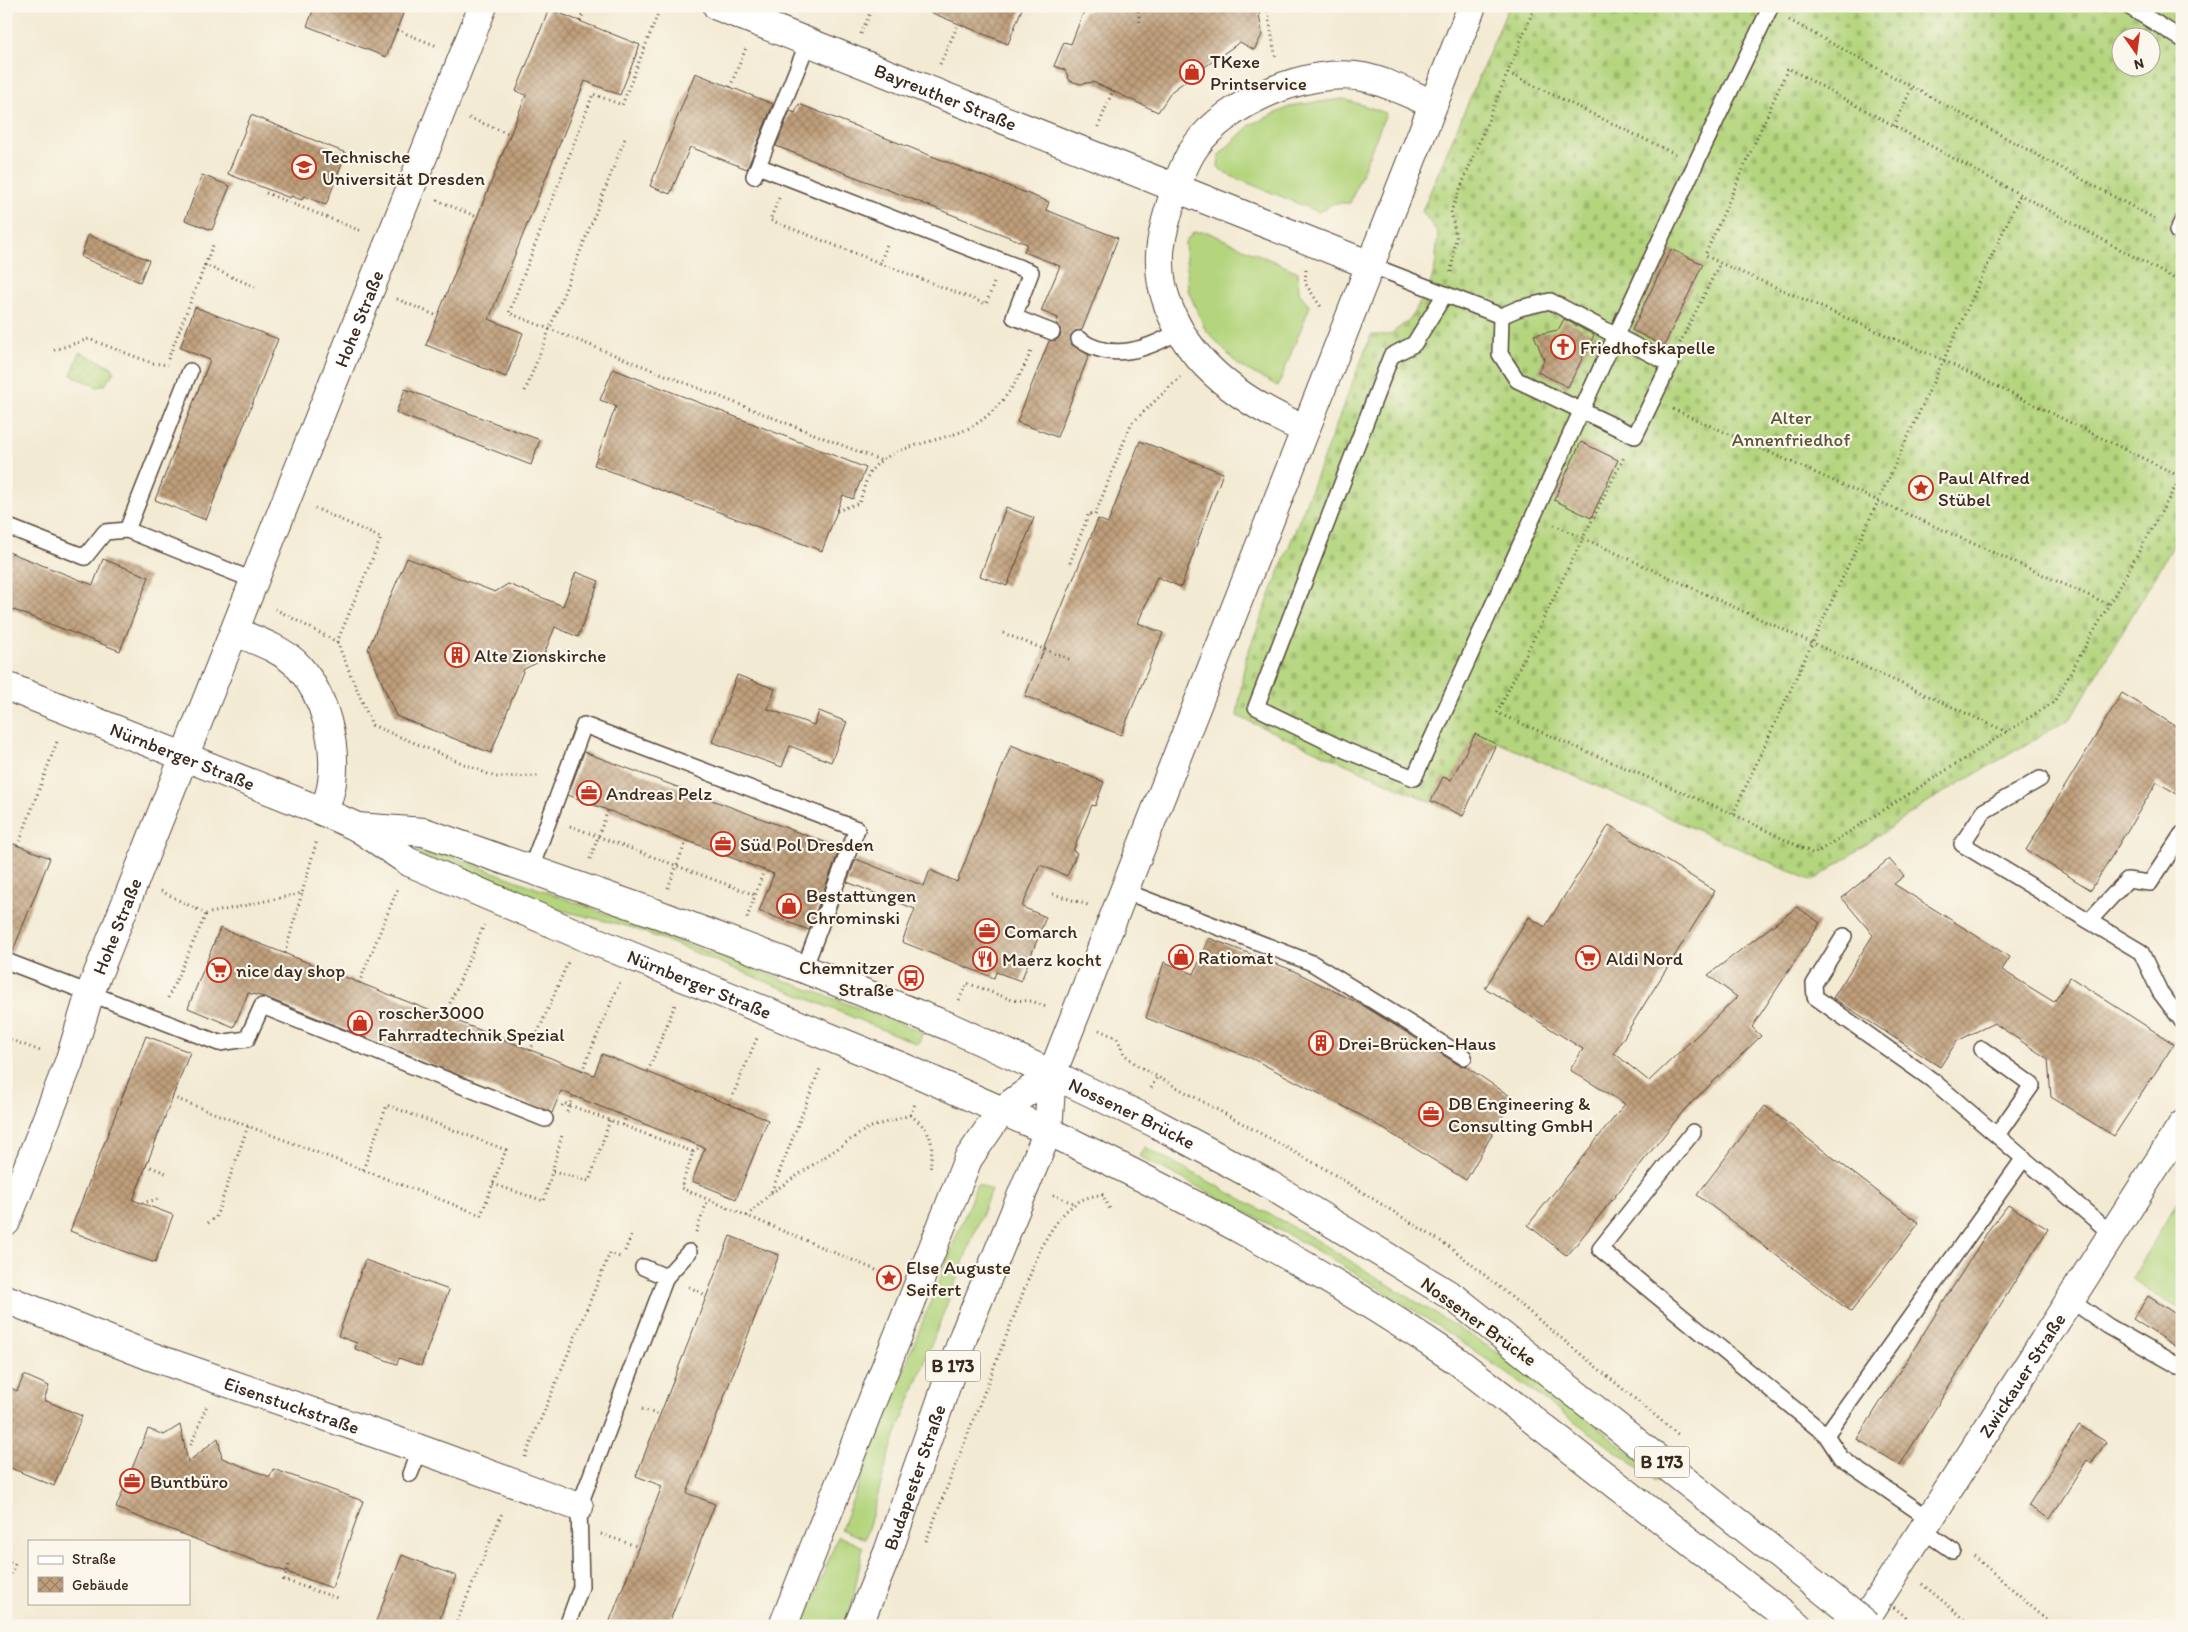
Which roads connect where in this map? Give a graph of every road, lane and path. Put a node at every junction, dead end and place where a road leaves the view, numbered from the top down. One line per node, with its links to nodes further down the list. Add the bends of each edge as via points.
1 (483, 6): 18 (street, Hohe Straße)
2 (586, 6): 11 (path)
3 (661, 6): 55 (path, via 622,105 593,94 509,313)
4 (717, 6): 12 (street, Bayreuther Straße)
5 (1138, 6): 14 (path)
6 (1267, 6): 21 (path, via 1271,42)
7 (1472, 6): 25 (street, Budapester Straße)
8 (1535, 6): 19 (path)
9 (2128, 6): 16 (lane)
10 (1770, 8): 22 (path); 31 (lane)
11 (580, 21)
12 (757, 22): 17 (street, Bayreuther Straße); 20 (path)
13 (958, 25): 23 (path)
14 (1140, 26)
15 (396, 30): 18 (path)
16 (2182, 39)
17 (808, 42): 23 (street, Bayreuther Straße); 32 (lane, via 756,171)
18 (463, 57): 26 (street, Hohe Straße)
19 (1508, 73): 31 (path); 51 (path, via 1451,211 1456,237 1453,266)
20 (730, 87)
21 (1283, 87): 25 (street, via 1323,75 1362,77 1397,87); 33 (street, via 1249,101 1219,122 1195,147)
22 (1912, 87): 27 (path); 39 (path)
23 (928, 90): 30 (street, Bayreuther Straße)
24 (1113, 90): 30 (path)
25 (1433, 104): 47 (street, Budapester Straße)
26 (443, 108): 28 (path); 34 (street, Hohe Straße)
27 (1894, 126): 36 (path); 45 (path, via 1788,68 1705,255)
28 (510, 134)
29 (626, 136): 55 (path)
30 (1087, 153): 33 (street, Bayreuther Straße)
31 (1696, 164): 58 (lane)
32 (787, 177): 38 (lane); 44 (path, via 770,220)
33 (1176, 188): 40 (street, Bayreuther Straße); 57 (street, via 1159,260 1166,299)
34 (410, 190): 37 (path); 41 (street, Hohe Straße)
35 (266, 193): 41 (path)
36 (2020, 195): 48 (path); 62 (path)
37 (477, 216)
38 (897, 220): 43 (lane); 44 (path)
39 (2180, 229)
40 (1308, 240): 47 (street, Bayreuther Straße); 54 (path, via 1305,282 1321,307)
41 (390, 242): 50 (street, Hohe Straße)
42 (213, 245): 46 (path)
43 (1003, 261): 44 (path, via 986,304); 56 (lane, via 1031,272 1014,317)
44 (880, 263)
45 (1720, 263): 62 (path); 63 (path)
46 (205, 265): 49 (path); 64 (path)
47 (1370, 265): 51 (lane); 54 (street, Budapester Straße)
48 (2182, 283)
49 (255, 287)
50 (371, 289): 52 (path); 73 (street, Hohe Straße)
51 (1444, 294): 53 (lane); 76 (lane, via 1414,344 1392,356 1256,707 1347,751 1414,778)
52 (438, 316)
53 (1501, 316): 58 (lane, via 1550,302); 68 (lane, via 1500,354 1517,380)
54 (1348, 320): 69 (street, Budapester Straße)
55 (550, 330): 66 (path); 71 (path)
56 (1046, 330): 71 (path, via 1008,394 986,418 966,430 901,451)
57 (1181, 330): 59 (lane, via 1136,351 1090,348); 61 (street)
58 (1615, 336): 63 (lane); 68 (lane)
59 (1078, 339)
60 (54, 350): 64 (path, via 89,339 152,363)
61 (1200, 358): 69 (street, via 1245,398 1274,416); 80 (path, via 1131,424 1095,515 1089,513)
62 (1943, 360): 72 (path); 74 (path)
63 (1670, 364): 67 (lane)
64 (166, 365): 65 (path)
65 (190, 371): 78 (lane)
66 (526, 391)
67 (1652, 400): 70 (lane); 74 (path)
68 (1580, 410): 70 (lane); 76 (lane)
69 (1305, 429): 109 (street, Budapester Straße)
70 (1634, 436): 79 (path)
71 (882, 461): 75 (path, via 871,471 859,504)
72 (2181, 476): 82 (path)
73 (289, 496): 81 (street, Hohe Straße); 85 (path, via 381,538)
74 (1878, 501): 82 (path); 86 (path)
75 (837, 511)
76 (1534, 517): 79 (path)
77 (6, 526): 78 (lane, via 84,557 105,532)
78 (127, 530): 81 (lane)
79 (1583, 538): 86 (path); 96 (path, via 1497,713)
80 (1070, 563)
81 (252, 588): 83 (street, Hohe Straße); 85 (path)
82 (2108, 604): 90 (path, via 2054,702)
83 (235, 632): 91 (street, Hohe Straße); 95 (street, via 266,644 298,666 316,694 333,752 332,783)
84 (1003, 632): 87 (path)
85 (336, 642): 92 (path, via 372,725 495,777)
86 (1812, 643): 90 (path); 96 (path)
87 (1071, 660)
88 (6, 686): 89 (street, Nürnberger Straße)
89 (68, 710): 91 (street, Nürnberger Straße); 102 (path)
90 (2007, 732): 96 (path, via 1814,854)
91 (186, 756): 95 (street, Nürnberger Straße); 107 (street, Hohe Straße)
92 (563, 778): 97 (lane); 124 (lane, via 584,724 857,829)
93 (2040, 779): 117 (lane, via 1984,811 1962,844)
94 (608, 810): 100 (path)
95 (324, 812): 98 (street, Nürnberger Straße); 110 (path)
96 (1733, 814)
97 (549, 817): 100 (path); 105 (lane)
98 (357, 827): 103 (street, Nürnberger Straße); 105 (street, Nürnberger Straße, via 424,832)
99 (2182, 834): 117 (lane, via 2150,882 2127,880)
100 (598, 837): 104 (path); 108 (path)
101 (686, 840): 104 (path)
102 (18, 846)
103 (409, 862): 113 (street, Nürnberger Straße); 126 (path)
104 (676, 866): 112 (path); 116 (path)
105 (530, 870): 108 (street, Nürnberger Straße)
106 (764, 870): 112 (path)
107 (136, 878): 115 (path); 128 (street, Hohe Straße)
108 (579, 888): 116 (street, Nürnberger Straße)
109 (1124, 891): 139 (lane, via 1312,962); 143 (street, Budapester Straße)
110 (302, 893): 115 (path); 121 (path)
111 (1053, 894): 114 (path)
112 (755, 895): 120 (path)
113 (496, 898): 118 (street, Nürnberger Straße); 131 (path)
114 (1066, 898)
115 (206, 914): 132 (path)
116 (658, 914): 120 (street, Nürnberger Straße)
117 (2089, 921): 133 (lane, via 2141,952 2160,992)
118 (580, 935): 122 (street, Nürnberger Straße); 138 (path)
119 (1844, 936): 158 (lane, via 1814,984 1815,997 1932,1080)
120 (739, 944): 124 (street, Nürnberger Straße)
121 (286, 953)
122 (631, 956): 125 (street, Nürnberger Straße); 141 (path)
123 (6, 961): 128 (lane)
124 (804, 969): 143 (street, Nürnberger Straße, via 948,1026)
125 (686, 979): 130 (street, Nürnberger Straße); 142 (path)
126 (359, 983)
127 (967, 984): 129 (path, via 1012,1000)
128 (90, 993): 132 (lane); 140 (street, Hohe Straße)
129 (1032, 1001)
130 (767, 1012): 136 (street, Nürnberger Straße); 146 (path)
131 (444, 1017)
132 (158, 1020): 151 (lane, via 218,1043 247,1039 262,1006)
133 (2182, 1021)
134 (6, 1038): 140 (path)
135 (1116, 1038): 195 (path, bridge, via 1124,1054 1138,1066 1327,1170 1453,1249)
136 (831, 1039): 149 (street, Nürnberger Straße); 169 (path)
137 (1982, 1049): 158 (lane, via 2032,1085)
138 (530, 1051)
139 (1464, 1057)
140 (69, 1062): 177 (street, Hohe Straße)
141 (582, 1071)
142 (648, 1071)
143 (1052, 1074): 149 (street); 156 (street, Budapester Straße); 221 (street, Nossener Brücke / B 173, bridge, via 1155,1123 1265,1182 1456,1299)
144 (573, 1095): 147 (path)
145 (172, 1097): 155 (path)
146 (729, 1104)
147 (569, 1105): 148 (path, via 564,1103); 152 (path)
148 (561, 1110)
149 (1002, 1110): 156 (street, Nürnberger Straße); 218 (street, via 968,1159)
150 (626, 1116): 153 (path)
151 (545, 1119)
152 (610, 1120): 153 (path); 166 (path, via 589,1181)
153 (622, 1125): 161 (path)
154 (2182, 1125): 180 (street, Zwickauer Straße)
155 (248, 1126): 165 (path); 178 (path, via 216,1217)
156 (1048, 1131): 214 (street, Budapester Straße / B 173, via 964,1335); 219 (street, B 173, via 1168,1188 1401,1322 1456,1360)
157 (1692, 1132): 194 (lane, via 1600,1249)
158 (1997, 1135): 163 (lane)
159 (933, 1144): 169 (path, via 922,1124 910,1116 868,1128)
160 (700, 1146): 161 (path)
161 (693, 1152): 172 (path, via 681,1188)
162 (557, 1154): 166 (path)
163 (2024, 1158): 180 (lane); 194 (lane)
164 (146, 1165): 167 (path)
165 (363, 1170): 168 (path, via 481,1215); 168 (path, via 387,1105 506,1150)
166 (553, 1172): 168 (path, via 544,1201)
167 (168, 1174)
168 (493, 1184)
169 (771, 1193): 176 (path)
170 (1102, 1195): 175 (path)
171 (158, 1199): 173 (path)
172 (708, 1199): 176 (path); 181 (path)
173 (142, 1203)
174 (1073, 1203): 204 (path, via 1041,1247)
175 (1110, 1211)
176 (747, 1216): 184 (path)
177 (6, 1222)
178 (208, 1223)
179 (632, 1233): 182 (path)
180 (2112, 1235): 189 (street, Zwickauer Straße)
181 (689, 1252): 185 (lane)
182 (622, 1258): 183 (path); 199 (path, via 610,1253)
183 (643, 1267): 185 (lane)
184 (890, 1276)
185 (666, 1277): 200 (lane)
186 (686, 1286): 187 (path)
187 (706, 1295)
188 (6, 1299): 191 (street, Eisenstuckstraße)
189 (2071, 1300): 190 (lane, via 2108,1326); 201 (street, Zwickauer Straße)
190 (2182, 1368)
191 (218, 1379): 196 (path); 197 (street, Eisenstuckstraße)
192 (642, 1408): 193 (path)
193 (660, 1415)
194 (1826, 1435): 201 (lane, via 1841,1458)
195 (1687, 1442)
196 (190, 1445)
197 (420, 1449): 198 (lane); 199 (street, Eisenstuckstraße)
198 (410, 1474)
199 (514, 1485): 200 (street, Eisenstuckstraße); 216 (path)
200 (578, 1507): 217 (lane, via 581,1587)
201 (1925, 1524): 205 (lane); 209 (street, Zwickauer Straße)
202 (623, 1541): 203 (path)
203 (639, 1546)
204 (924, 1546)
205 (1953, 1551)
206 (1972, 1554): 224 (path)
207 (6, 1560): 210 (path, via 15,1564)
208 (288, 1565): 211 (path, via 284,1580)
209 (1899, 1565): 220 (street, Zwickauer Straße); 223 (path)
210 (6, 1585)
211 (336, 1598)
212 (1886, 1601): 222 (path, bridge)
213 (6, 1624): 215 (path)
214 (862, 1624)
215 (12, 1626)
216 (455, 1626)
217 (568, 1626)
218 (783, 1626)
219 (1798, 1626)
220 (1861, 1626)
221 (1868, 1626)
222 (1917, 1626)
223 (1973, 1626)
224 (2055, 1626)

